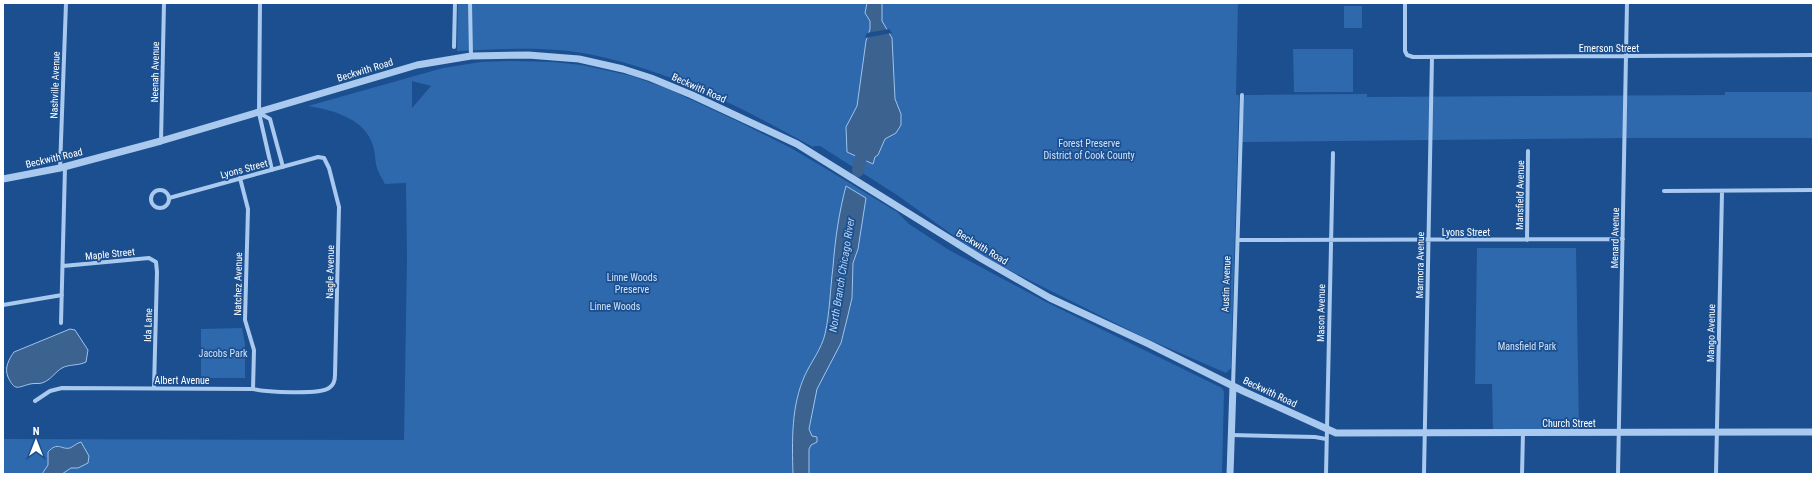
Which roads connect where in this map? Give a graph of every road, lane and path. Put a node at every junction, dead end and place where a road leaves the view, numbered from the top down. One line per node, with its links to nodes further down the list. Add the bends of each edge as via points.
1 (66, 3): 20 (street, Nashville Avenue)
2 (164, 3): 15 (street, Neenah Avenue)
3 (260, 3): 14 (street)
4 (455, 3): 8 (street)
5 (470, 3): 10 (street)
6 (1405, 3): 12 (street, Emerson Street, via 1405,51 1412,57)
7 (1627, 3): 11 (street, Menard Avenue)
8 (454, 47)
9 (1813, 55): 11 (street, Emerson Street)
10 (471, 56): 14 (street, Beckwith Road, via 417,65); 38 (street, Beckwith Road, via 557,56 593,62 623,69 692,95 797,144 982,259 1050,298)
11 (1626, 56): 12 (street, Emerson Street); 28 (street, Menard Avenue)
12 (1432, 57): 31 (street, Marmora Avenue)
13 (1242, 95): 29 (street, Austin Avenue)
14 (259, 113): 15 (street, Beckwith Road); 19 (street, via 270,118); 21 (street)
15 (161, 141): 20 (street, Beckwith Road)
16 (1528, 151): 32 (street, Mansfield Avenue)
17 (1334, 153): 30 (street, Mason Avenue)
18 (324, 158): 19 (street, Lyons Street, via 318,157); 40 (street, Nagle Avenue, via 339,207 336,375)
19 (283, 166): 21 (street, Lyons Street)
20 (63, 168): 23 (street, Beckwith Road); 34 (street, Nashville Avenue)
21 (272, 170): 22 (street, Lyons Street)
22 (240, 178): 27 (street, Lyons Street); 41 (street, Natchez Avenue, via 248,209 245,320 254,350)
23 (3, 179)
24 (1813, 190): 26 (street)
25 (1664, 191): 26 (street)
26 (1722, 192): 45 (street, Mango Avenue)
27 (169, 198): 27 (street, Lyons Street, via 164,191 157,190 150,200 152,205 160,209 168,204)
28 (1623, 239): 32 (street, Lyons Street); 44 (street, Menard Avenue)
29 (1238, 240): 30 (street, Lyons Street); 38 (street, Austin Avenue)
30 (1331, 240): 31 (street, Lyons Street); 43 (street, Mason Avenue)
31 (1428, 240): 32 (street, Lyons Street); 47 (street, Marmora Avenue)
32 (1527, 240)
33 (156, 262): 34 (street, Maple Street, via 149,258); 39 (street, Ida Lane)
34 (64, 266): 35 (street, Nashville Avenue)
35 (62, 295): 36 (street); 37 (street, Nashville Avenue)
36 (3, 305)
37 (61, 323)
38 (1233, 386): 43 (street, Beckwith Road); 49 (street, Austin Avenue)
39 (154, 388): 41 (street, Albert Avenue); 42 (street, Albert Avenue, via 62,388)
40 (330, 388): 41 (street, Albert Avenue, via 319,392 266,392)
41 (253, 389)
42 (35, 401)
43 (1326, 429): 47 (street, Church Street, via 1336,433); 50 (street, Mason Avenue)
44 (1619, 432): 45 (street, Church Street); 48 (street, Church Street); 55 (street, Menard Avenue)
45 (1717, 432): 46 (street, Church Street); 56 (street, Mango Avenue)
46 (1813, 432)
47 (1424, 433): 48 (street, Church Street); 53 (street, Marmora Avenue)
48 (1523, 433): 54 (street)
49 (1231, 435): 50 (street); 51 (street, Austin Avenue)
50 (1326, 439): 52 (street, Mason Avenue)
51 (1230, 474)
52 (1326, 474)
53 (1424, 474)
54 (1522, 474)
55 (1618, 474)
56 (1716, 474)

